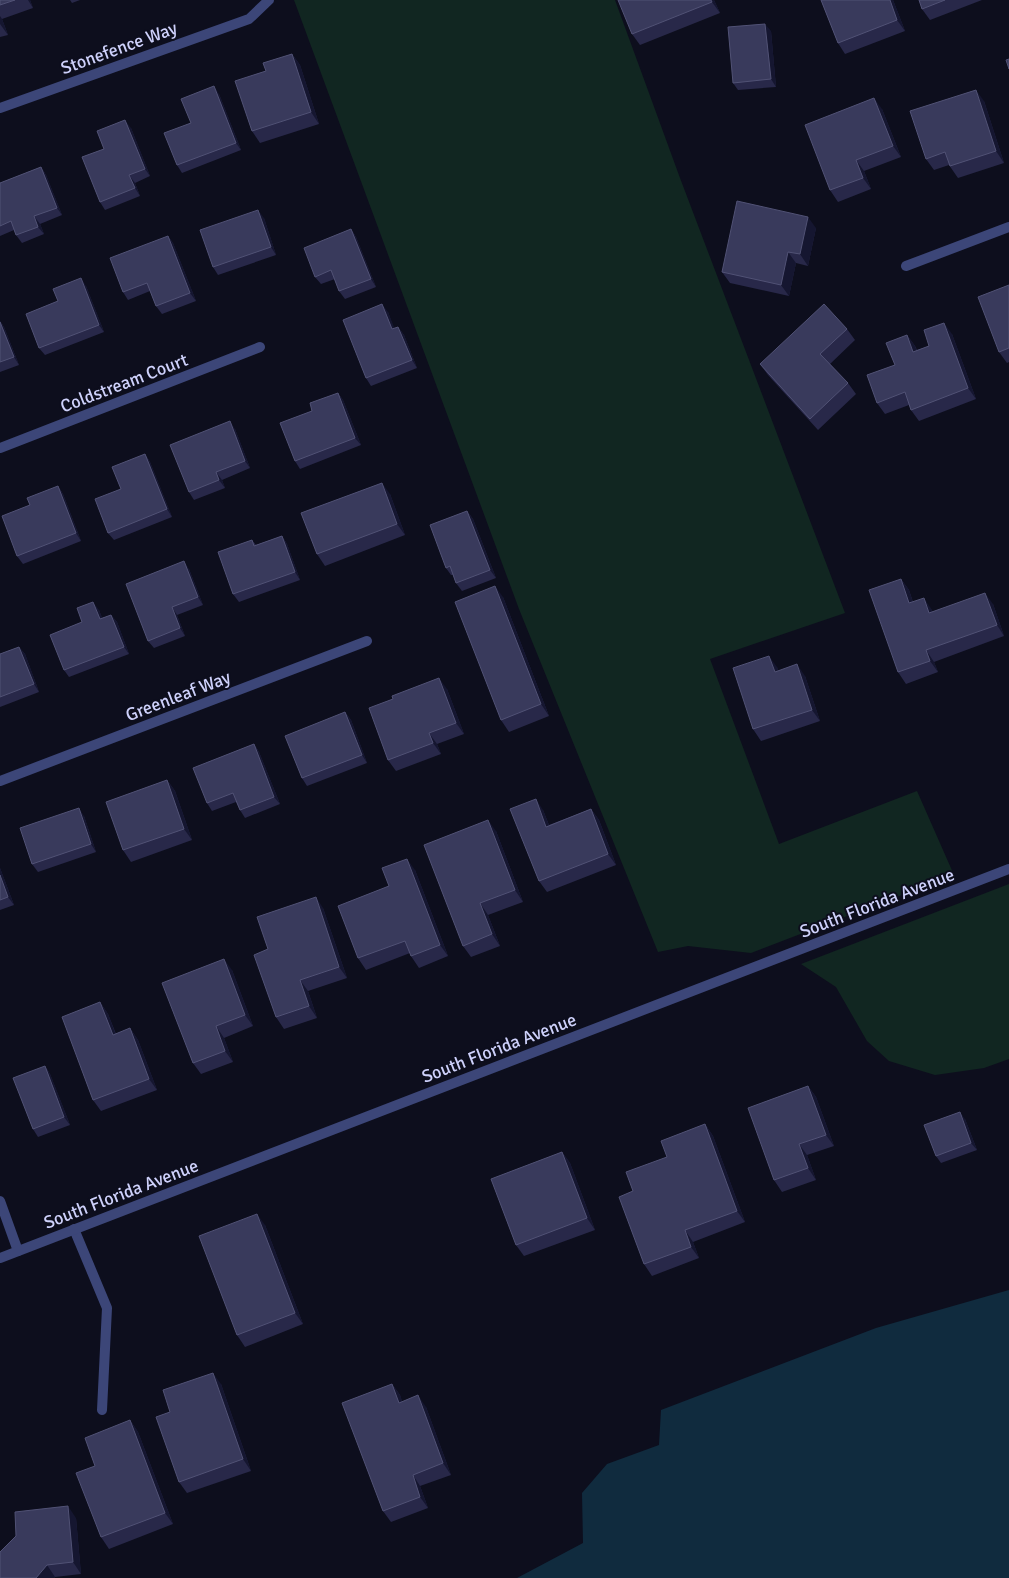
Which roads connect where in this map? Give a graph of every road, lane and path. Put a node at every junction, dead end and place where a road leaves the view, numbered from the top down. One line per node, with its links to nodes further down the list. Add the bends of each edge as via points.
1 (269, 0): 2 (street, Stonefence Way, via 249,18)
2 (0, 108)
3 (1009, 227): 4 (street)
4 (906, 266)
5 (260, 347): 6 (street, Coldstream Court)
6 (0, 448)
7 (367, 641): 8 (street, Greenleaf Way)
8 (0, 781)
9 (1009, 869): 11 (street, South Florida Avenue)
10 (0, 1201): 12 (street)
11 (74, 1229): 12 (street, South Florida Avenue); 14 (street, via 107,1308)
12 (18, 1250): 13 (street, South Florida Avenue)
13 (0, 1258)
14 (102, 1410)

